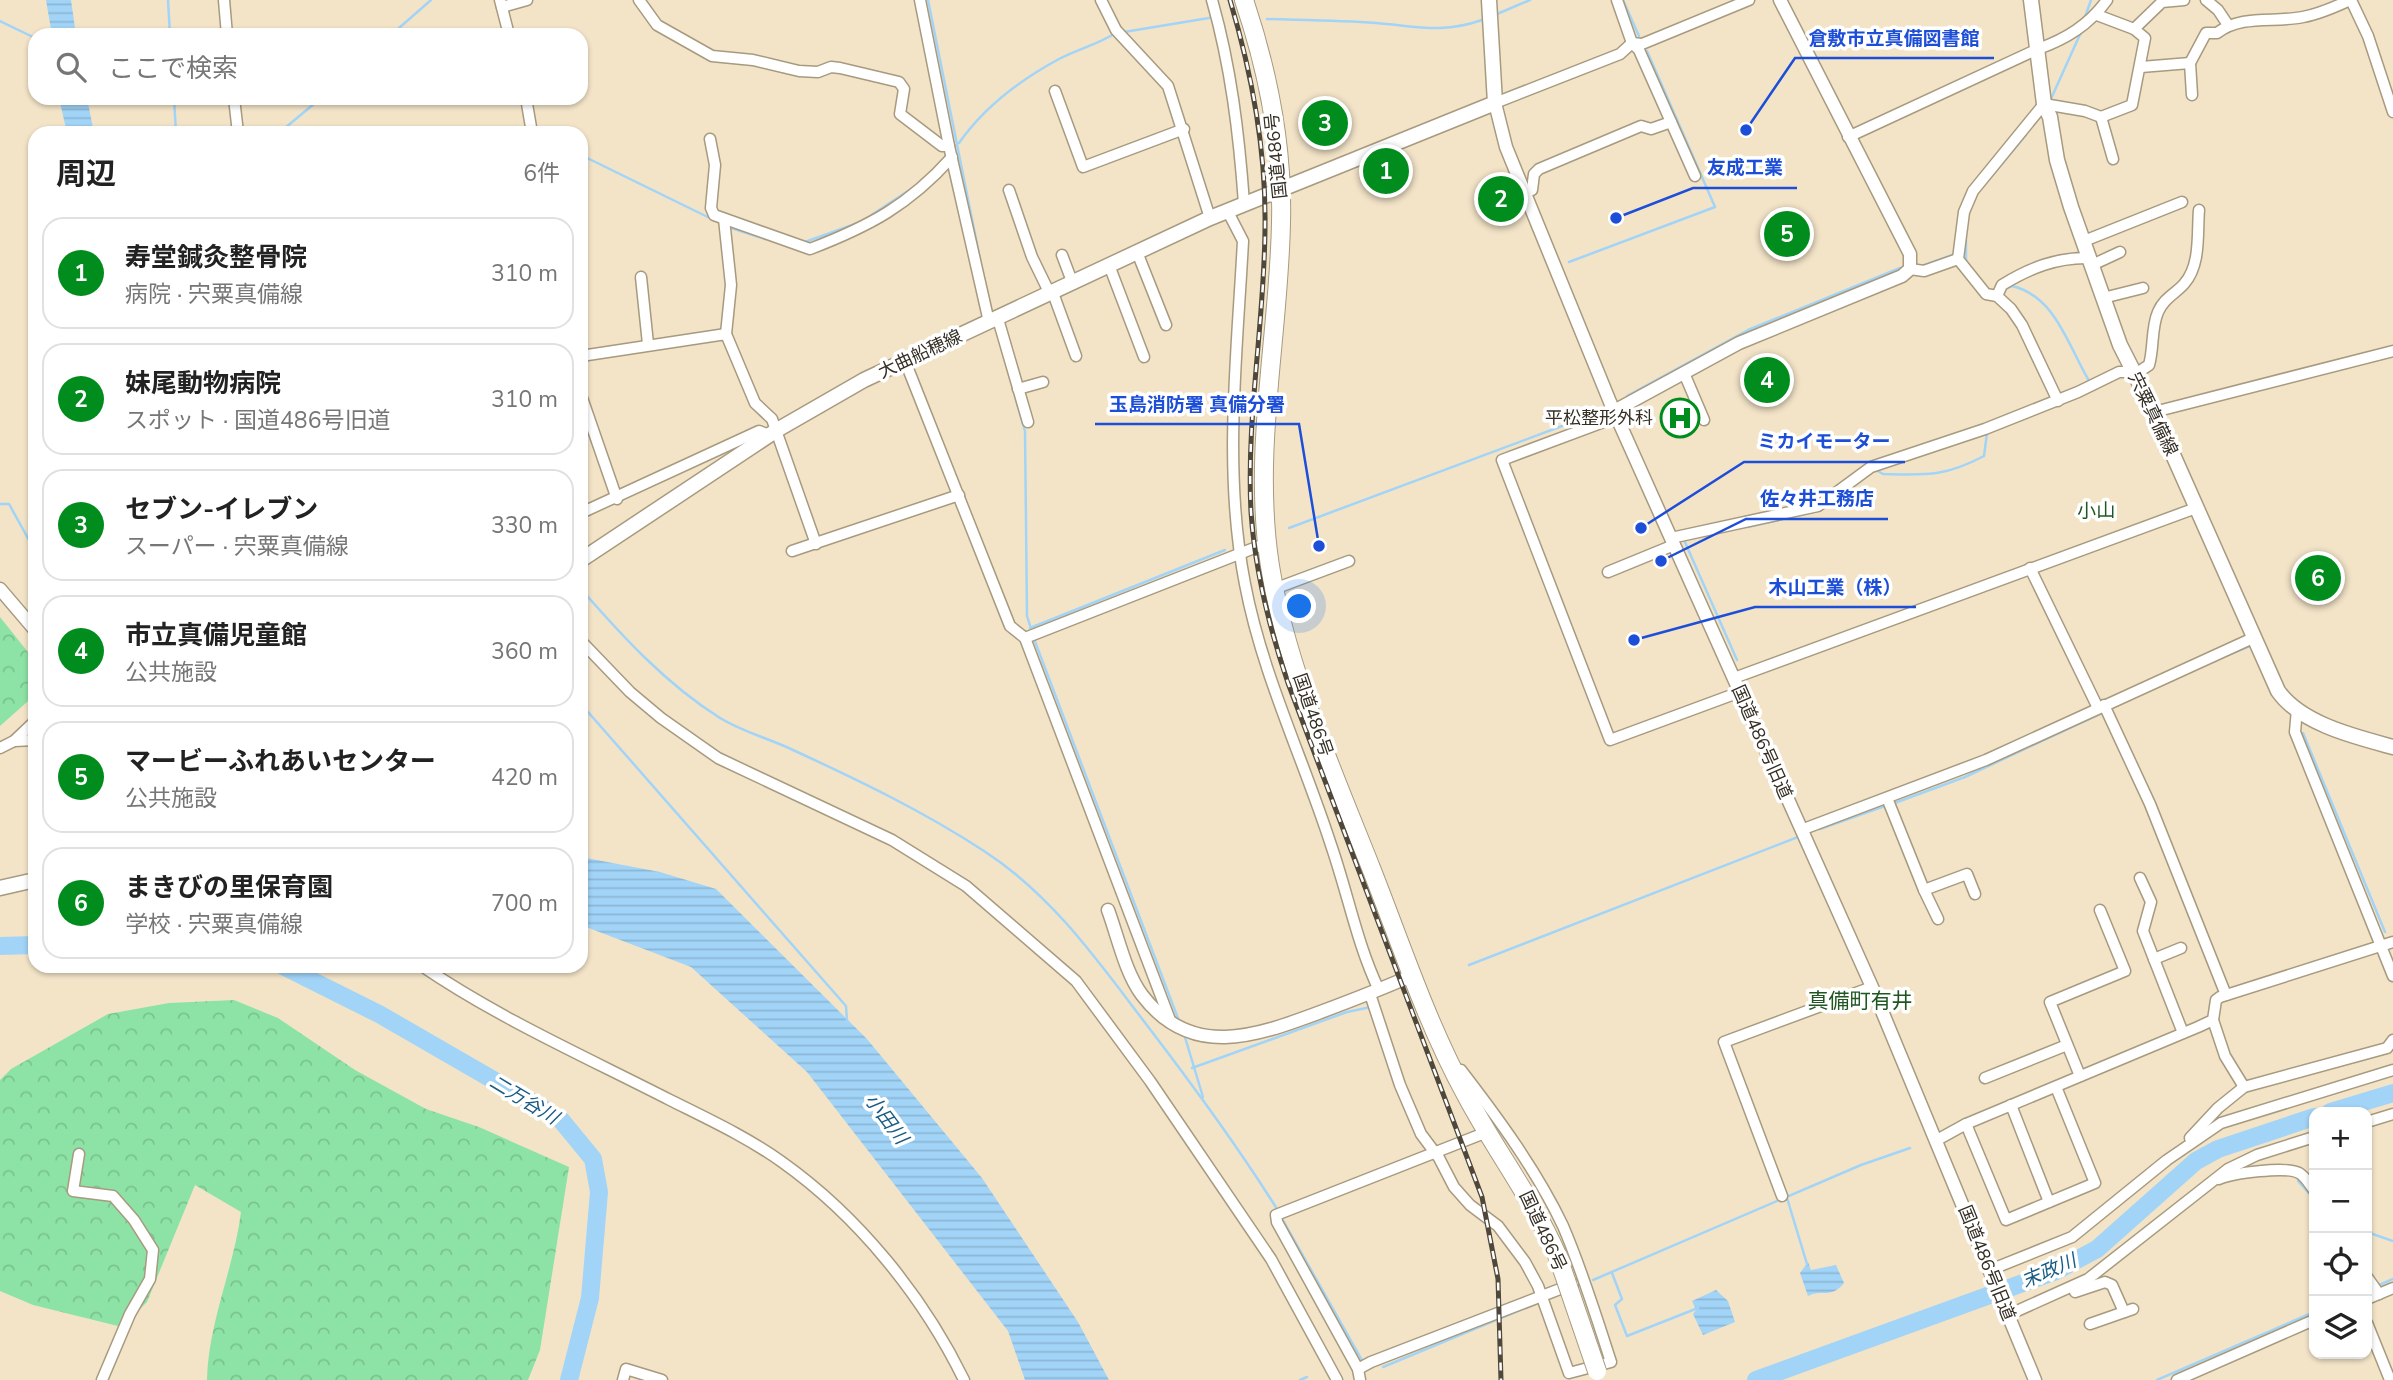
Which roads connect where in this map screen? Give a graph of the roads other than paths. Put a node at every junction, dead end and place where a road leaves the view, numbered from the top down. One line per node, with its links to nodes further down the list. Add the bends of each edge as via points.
1 (224, 0): 20 (street)
2 (527, 0): 17 (street)
3 (639, 0): 41 (street, via 657,25 712,56 799,71 839,68 899,82 904,89 900,114)
4 (920, 0): 41 (street)
5 (1101, 0): 38 (street, via 1118,33 1168,86)
6 (1212, 0): 48 (street, via 1237,117)
7 (1244, 0): 44 (highway, 国道486号, via 1271,103)
8 (1489, 0): 29 (main road)
9 (1617, 0): 23 (street)
10 (1749, 0): 23 (street, via 1642,44)
11 (1780, 0): 39 (street)
12 (2031, 0): 24 (main road, 宍粟真備線)
13 (2107, 0): 18 (street)
14 (2184, 0): 22 (street, via 2162,2)
15 (2206, 0): 19 (street)
16 (2351, 0): 19 (street, via 2302,17); 33 (street)
17 (501, 4): 21 (street)
18 (2097, 15): 22 (street); 24 (street, via 2066,39)
19 (2228, 25): 25 (street, via 2217,33 2206,33)
20 (227, 28)
21 (507, 28)
22 (2134, 29): 26 (street, via 2145,38)
23 (1632, 43): 29 (street, via 1620,54); 35 (street)
24 (2038, 49): 30 (main road, 宍粟真備線); 39 (street)
25 (2190, 63): 26 (street); 28 (street)
26 (2141, 67): 34 (street, via 2132,105)
27 (1055, 91): 38 (street, via 1083,167)
28 (2192, 95)
29 (1495, 103): 44 (main road); 46 (street, 国道486号旧道)
30 (2044, 104): 34 (street); 53 (main road, 宍粟真備線); 57 (street, via 1973,191 1964,212)
31 (235, 105): 36 (street)
32 (528, 105): 37 (street)
33 (2393, 112)
34 (2101, 117): 42 (street)
35 (1671, 121): 43 (street); 46 (street, via 1651,129 1641,127 1539,169 1532,190)
36 (237, 126)
37 (532, 126)
38 (1184, 129): 51 (street)
39 (1848, 136): 60 (street, via 1910,254)
40 (710, 139): 52 (street, via 715,165 710,208)
41 (951, 151): 52 (street, via 923,189 862,229 810,249); 67 (street)
42 (2113, 159)
43 (1695, 176)
44 (1280, 187): 48 (main road, 大曲船穂線); 92 (highway, 国道486号, via 1279,270 1265,424)
45 (1009, 190): 64 (street, via 1032,257)
46 (1525, 193): 82 (street, 国道486号旧道)
47 (2182, 202): 53 (street)
48 (1244, 203): 49 (main road, 大曲船穂線)
49 (1227, 210): 51 (main road, 大曲船穂線); 95 (street, via 1242,241 1233,459)
50 (2199, 210): 77 (street, via 2192,272 2157,313 2149,365)
51 (1210, 218): 54 (main road, 大曲船穂線)
52 (724, 219): 69 (street, via 731,285)
53 (2084, 241): 58 (main road, 宍粟真備線)
54 (1137, 252): 59 (main road, 大曲船穂線); 68 (street)
55 (2120, 252): 58 (street)
56 (1062, 255): 62 (street)
57 (1958, 259): 60 (street, via 1924,271); 65 (street, via 1986,294)
58 (2091, 261): 65 (street, via 2065,257 2047,263 2002,285); 66 (main road, 宍粟真備線)
59 (1109, 265): 62 (main road, 大曲船穂線); 74 (street)
60 (1910, 269): 76 (street, via 1771,328)
61 (641, 278): 70 (street)
62 (1073, 284): 64 (main road, 大曲船穂線)
63 (2143, 288): 66 (street)
64 (1051, 293): 67 (main road, 大曲船穂線); 73 (street)
65 (1997, 296): 80 (street, via 2022,325)
66 (2104, 298): 77 (main road, 宍粟真備線)
67 (994, 321): 75 (main road, 大曲船穂線); 79 (street, via 1006,366)
68 (1166, 325)
69 (726, 334): 70 (street); 86 (street, via 755,403 772,419)
70 (648, 344): 72 (street)
71 (2393, 351): 81 (street)
72 (588, 355)
73 (1076, 356)
74 (1144, 357)
75 (905, 361): 86 (main road, 大曲船穂線); 87 (street)
76 (1684, 373): 82 (street); 84 (street)
77 (2133, 373): 80 (street, via 2119,372); 81 (main road, 宍粟真備線)
78 (1043, 382): 79 (street)
79 (1018, 389): 85 (street)
80 (2058, 401): 91 (street, via 1871,467 1809,509)
81 (2154, 412): 89 (main road, 宍粟真備線)
82 (1616, 414): 91 (street, 国道486号旧道); 107 (street, via 1502,460 1610,740)
83 (588, 415): 88 (street)
84 (1704, 420)
85 (1028, 422)
86 (773, 432): 88 (street, via 759,431); 93 (street); 96 (main road, 大曲船穂線)
87 (958, 495): 93 (street); 103 (street, via 1010,626)
88 (617, 499): 90 (street)
89 (2196, 508): 98 (street); 104 (main road, 宍粟真備線)
90 (588, 510)
91 (1672, 541): 99 (street); 106 (street, 国道486号旧道)
92 (1267, 543): 95 (street); 101 (highway, 国道486号)
93 (816, 544): 94 (street)
94 (792, 551)
95 (1240, 553): 103 (street); 132 (street, via 1261,654 1332,845)
96 (588, 555)
97 (1349, 561): 101 (street)
98 (2031, 568): 106 (street); 108 (street)
99 (1608, 572)
100 (2, 588): 102 (street)
101 (1275, 589): 129 (highway, 国道486号, via 1314,723)
102 (28, 621)
103 (1025, 638): 135 (street)
104 (2253, 638): 108 (street); 109 (main road, 宍粟真備線, via 2278,691)
105 (588, 648): 175 (street, via 630,692 718,758 892,840 966,886 1076,981 1257,1238)
106 (1734, 678): 107 (street, 国道486号旧道)
107 (1740, 692): 116 (street, 国道486号旧道)
108 (2104, 709): 115 (street); 133 (street, via 2150,804)
109 (2297, 709): 113 (main road, 宍粟真備線, via 2330,726); 125 (street, via 2295,732)
110 (28, 728): 112 (street)
111 (28, 740): 112 (street)
112 (14, 741): 114 (street)
113 (2393, 747)
114 (0, 748)
115 (1889, 802): 116 (street); 120 (street)
116 (1801, 830): 131 (street, 国道486号旧道)
117 (2140, 878): 127 (street, via 2151,902 2143,931)
118 (28, 882): 119 (main road)
119 (0, 888)
120 (1924, 890): 121 (street, via 1967,874); 124 (street)
121 (1975, 894)
122 (2100, 910): 138 (street, via 2125,971 2050,1002)
123 (1108, 911): 135 (street, via 1140,992)
124 (1938, 919)
125 (2387, 944): 130 (street); 133 (street)
126 (2181, 948): 127 (street)
127 (2154, 959): 136 (street)
128 (433, 973): 174 (street, via 509,1020 716,1123 781,1162 825,1196 873,1246 927,1313)
129 (1413, 975): 132 (street); 139 (highway, 国道486号)
130 (2393, 976)
131 (1871, 987): 151 (street, 国道486号旧道); 157 (street, via 1724,1042)
132 (1375, 992): 135 (street, via 1244,1037 1213,1037); 153 (street, via 1400,1086 1421,1134)
133 (2226, 995): 134 (street, via 2216,1000)
134 (2213, 1020): 136 (street); 144 (street, via 2225,1056)
135 (1173, 1022)
136 (2183, 1033): 141 (street)
137 (2393, 1040): 144 (street, via 2387,1048)
138 (2067, 1045): 141 (street); 142 (street)
139 (1443, 1049): 149 (highway, 国道486号); 160 (street, via 1491,1110 1545,1192)
140 (2393, 1070): 152 (street, via 2254,1110 2221,1123)
141 (2080, 1076): 143 (street)
142 (1985, 1078)
143 (2056, 1087): 145 (street); 158 (street, via 2095,1183)
144 (2244, 1087): 152 (street, via 2218,1108)
145 (2011, 1105): 148 (street); 158 (street)
146 (2393, 1114): 147 (street)
147 (2372, 1120)
148 (1966, 1124): 151 (street); 158 (street, via 2006,1220)
149 (1487, 1132): 153 (street); 170 (highway, 国道486号, bridge, via 1532,1202 1558,1256)
150 (2309, 1139): 155 (street, via 2257,1155)
151 (1937, 1140): 159 (street, 国道486号旧道)
152 (2188, 1144): 159 (street, via 2072,1237)
153 (1435, 1152): 164 (street, via 1454,1187 1510,1238); 169 (street, via 1279,1213 1277,1222)
154 (79, 1154): 171 (street, via 73,1191 113,1196 153,1250 150,1279)
155 (2213, 1180): 156 (street, via 2295,1171); 163 (street, via 2117,1258)
156 (2309, 1184)
157 (1782, 1196)
158 (2049, 1202)
159 (1992, 1276): 165 (street, 国道486号旧道)
160 (1584, 1280): 164 (street); 164 (street, via 1611,1362 1569,1373)
161 (2373, 1286): 162 (street)
162 (2393, 1288)
163 (2062, 1293): 165 (street); 167 (street, via 2105,1282 2112,1285 2128,1310)
164 (1541, 1295): 169 (street)
165 (2006, 1309): 176 (street, 国道486号旧道)
166 (2309, 1322): 177 (street)
167 (2090, 1324)
168 (2372, 1335): 178 (street)
169 (1363, 1369)
170 (1599, 1376)
171 (102, 1380)
172 (623, 1380): 173 (street, via 626,1370)
173 (662, 1380)
174 (964, 1380)
175 (1337, 1380)
176 (2035, 1380)
177 (2178, 1380)
178 (2390, 1380)

